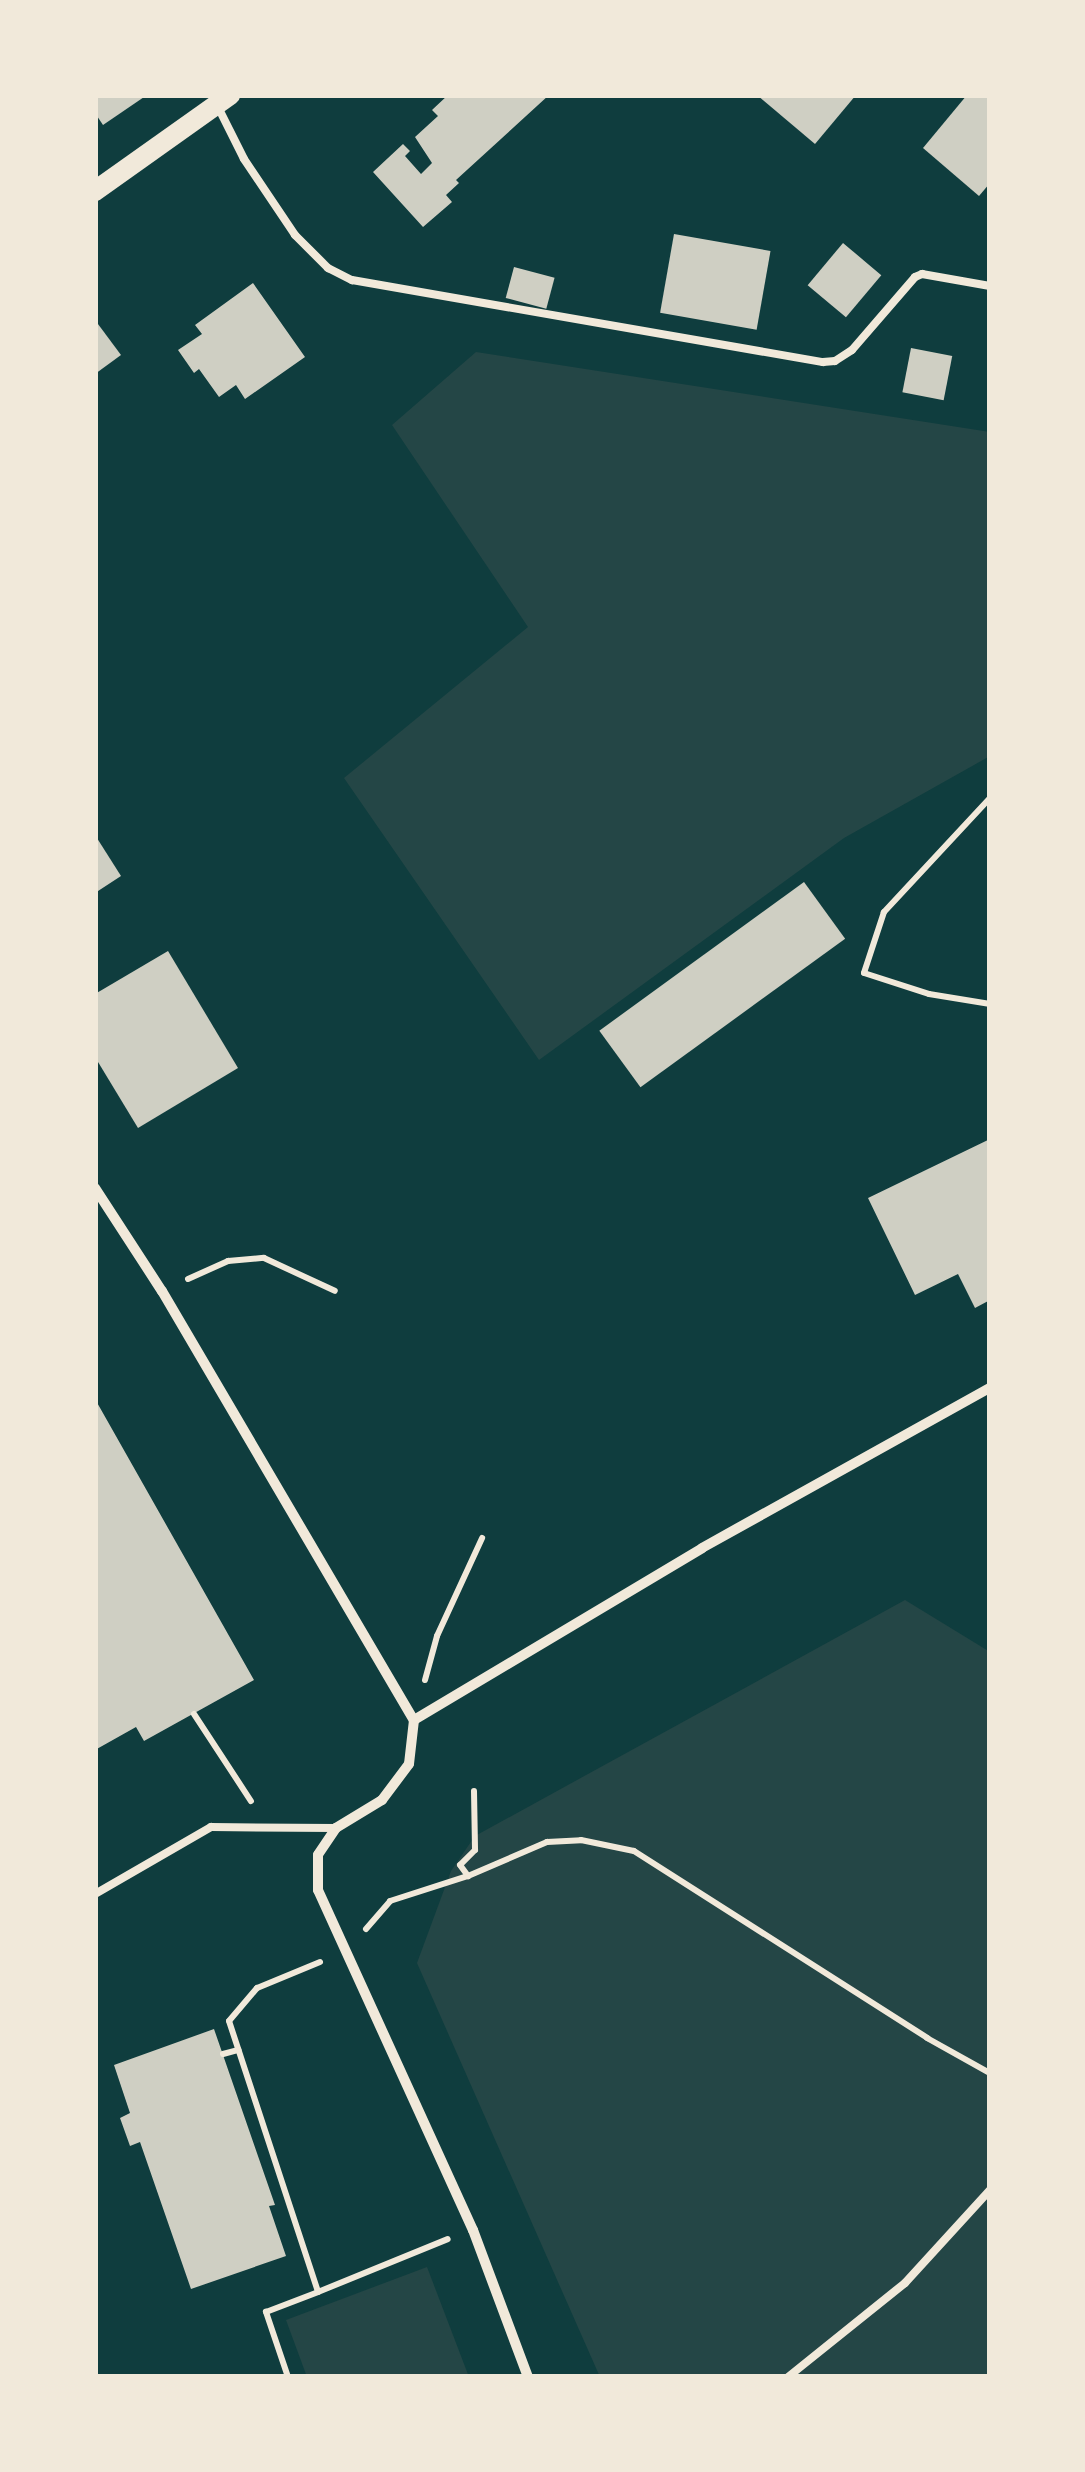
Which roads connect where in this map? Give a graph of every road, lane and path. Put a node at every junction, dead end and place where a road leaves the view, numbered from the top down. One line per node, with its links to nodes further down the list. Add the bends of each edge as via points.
1 (223, 100): 2 (main road); 3 (lane, via 244,159 295,235 328,268 352,280 823,362 852,350 922,274)
2 (95, 191)
3 (990, 286)
4 (990, 798): 5 (path, via 884,912 864,973)
5 (990, 1004)
6 (95, 1188): 7 (street)
7 (162, 1291): 8 (path, via 228,1261 264,1258); 12 (street)
8 (335, 1291)
9 (990, 1388): 12 (street, via 702,1548)
10 (482, 1538): 12 (path, via 437,1636)
11 (194, 1714): 14 (path)
12 (414, 1720): 15 (street, via 410,1764 382,1800)
13 (474, 1791): 16 (path, via 475,1850 460,1865)
14 (268, 1827): 15 (lane); 17 (lane, via 211,1827)
15 (336, 1828): 18 (street, via 318,1856 318,1890)
16 (468, 1876): 18 (path, via 390,1901); 21 (path, via 547,1842 581,1840 634,1850)
17 (95, 1894)
18 (347, 1951): 19 (path, via 258,1988 229,2021); 23 (street)
19 (238, 2050): 20 (path); 24 (path)
20 (223, 2054)
21 (990, 2073)
22 (990, 2190): 27 (lane, via 905,2283)
23 (472, 2230): 24 (path); 26 (street)
24 (318, 2292): 25 (path, via 266,2312)
25 (288, 2377)
26 (528, 2377)
27 (788, 2377)

